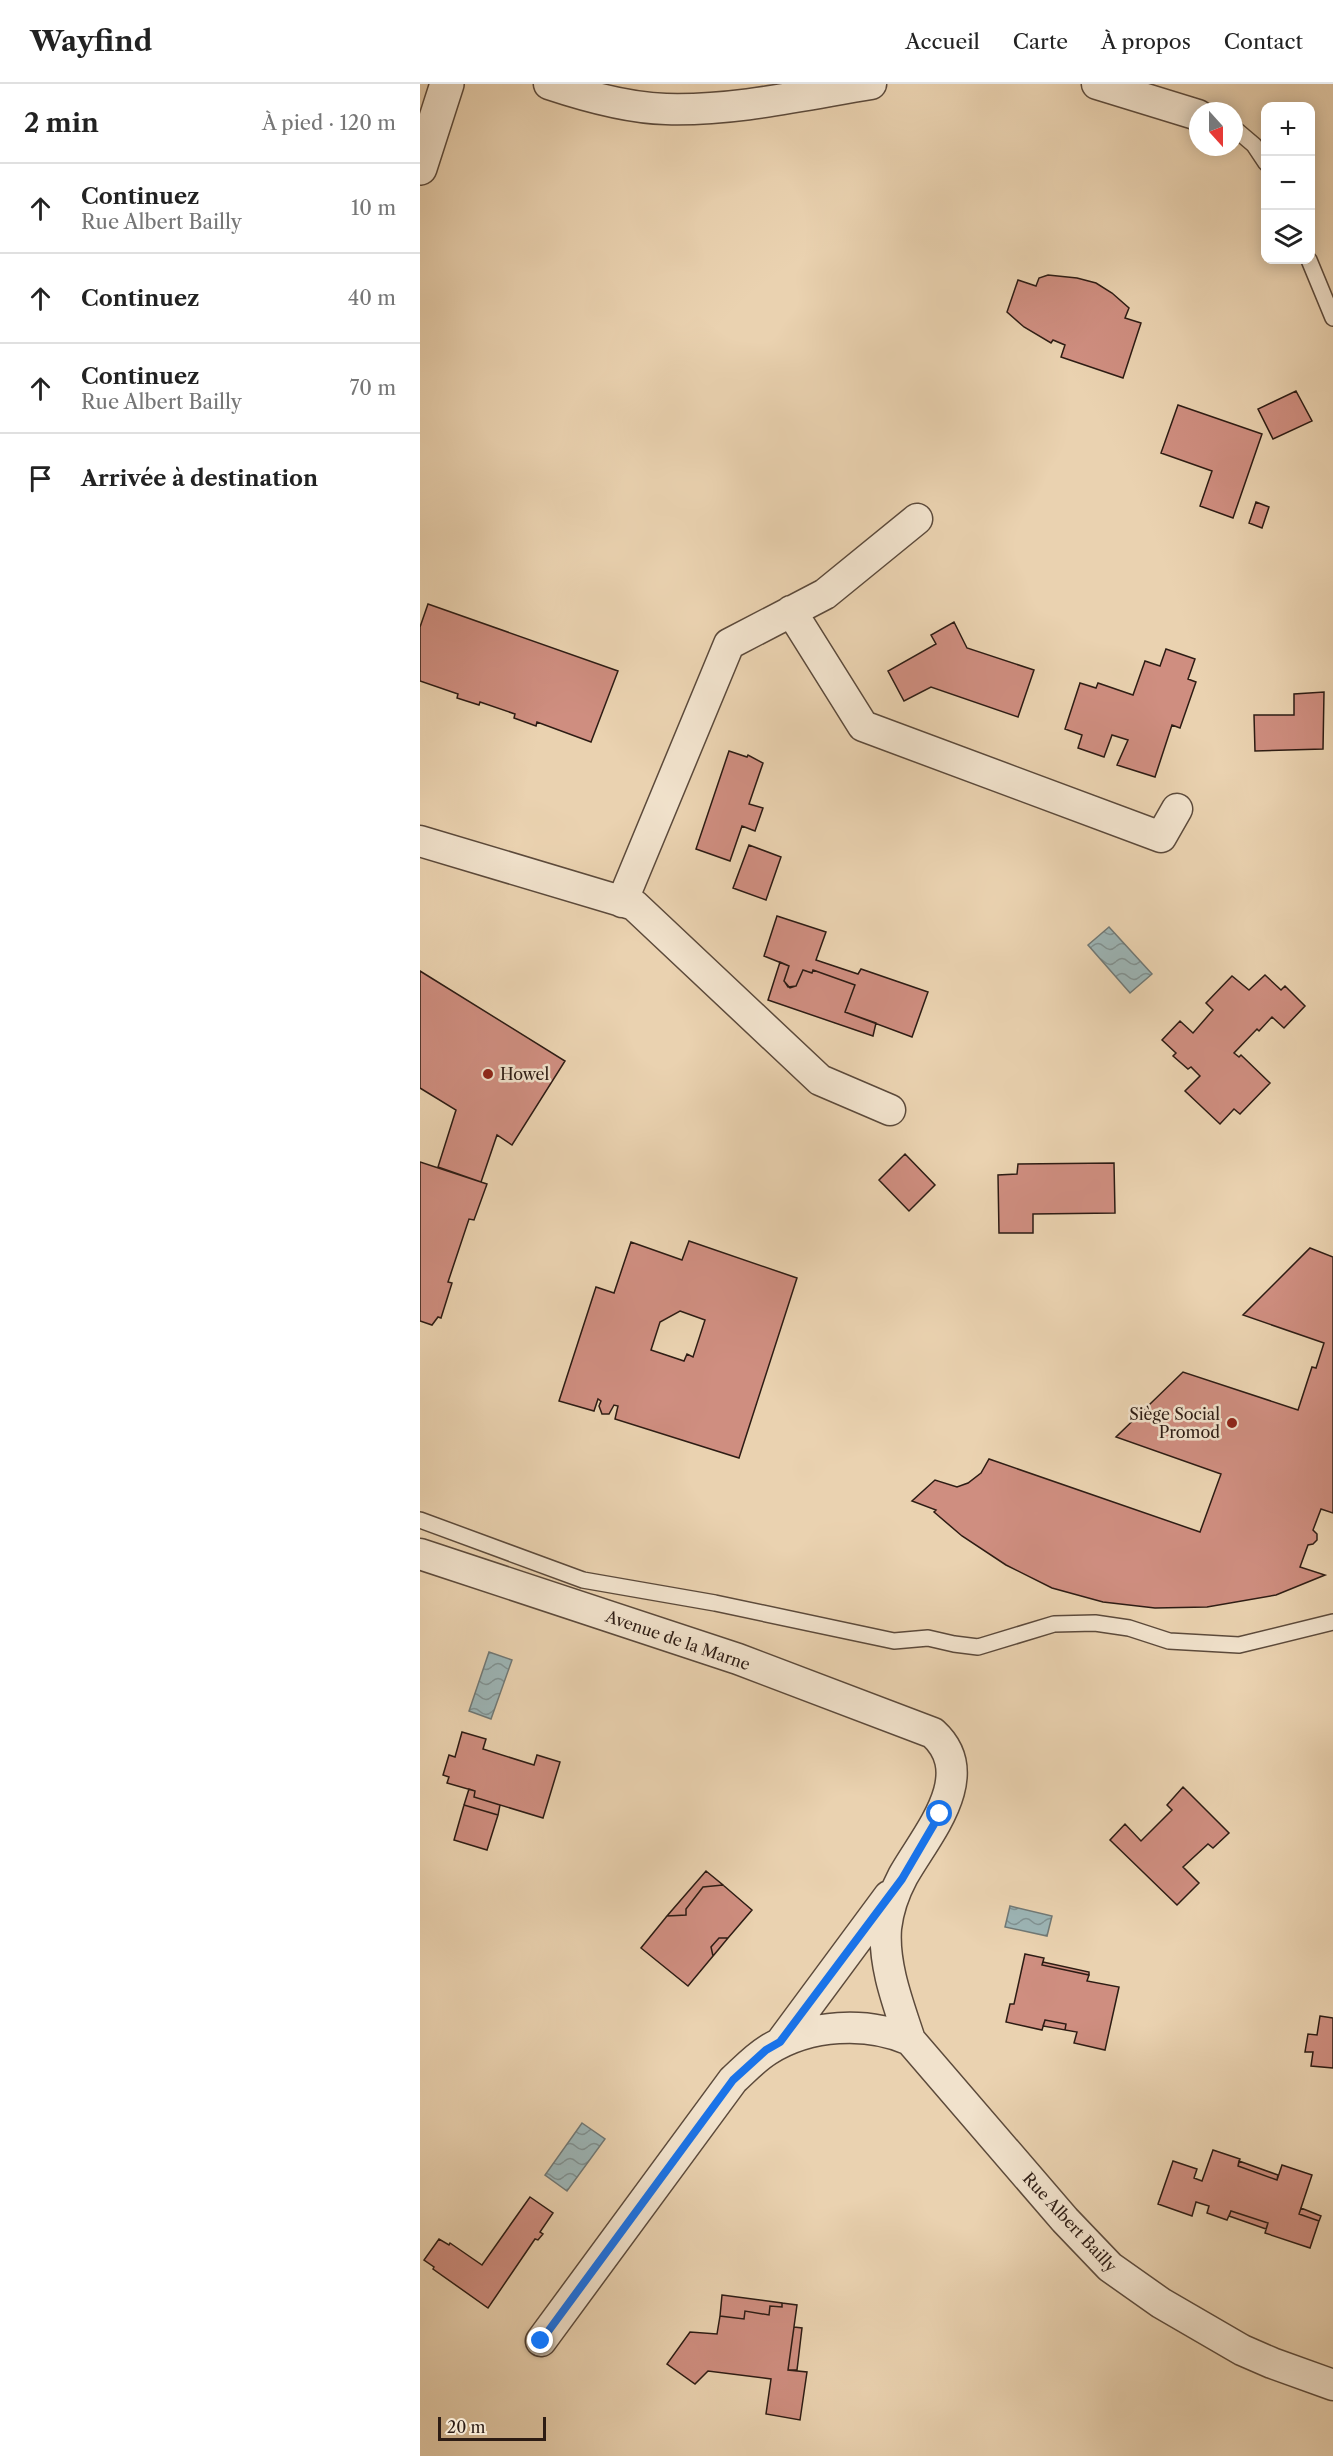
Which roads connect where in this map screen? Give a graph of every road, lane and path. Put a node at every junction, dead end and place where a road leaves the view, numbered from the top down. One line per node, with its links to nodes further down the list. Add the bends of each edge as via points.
1 (447, 84): 8 (street)
2 (549, 84): 3 (street, via 607,100 685,109)
3 (871, 84)
4 (1097, 84): 5 (street)
5 (1189, 112)
6 (1243, 136): 7 (lane)
7 (1261, 156)
8 (420, 168)
9 (1311, 264): 10 (lane)
10 (1333, 318)
11 (917, 519): 12 (street, via 825,594)
12 (790, 611): 13 (street, via 863,726 1161,837); 15 (street, via 729,644)
13 (1177, 809)
14 (420, 841): 15 (street)
15 (622, 902): 16 (street, via 634,905 820,1080)
16 (890, 1110)
17 (420, 1520): 19 (lane, via 584,1580 672,1594 894,1641 928,1638 978,1647 1054,1624 1095,1623 1130,1628 1169,1641 1239,1645)
18 (420, 1554): 20 (street, Avenue de la Marne, via 738,1659)
19 (1333, 1622)
20 (933, 1733): 21 (street, Rue Albert Bailly, via 949,1752 950,1790)
21 (902, 1879): 22 (street, Rue Albert Bailly, via 886,1928 895,1993); 23 (street)
22 (910, 2040): 23 (street, via 892,2032 849,2028 824,2030); 25 (street, Rue Albert Bailly, via 1110,2267 1161,2303 1242,2350)
23 (780, 2042): 24 (street, via 733,2080)
24 (541, 2341)
25 (1333, 2385)

